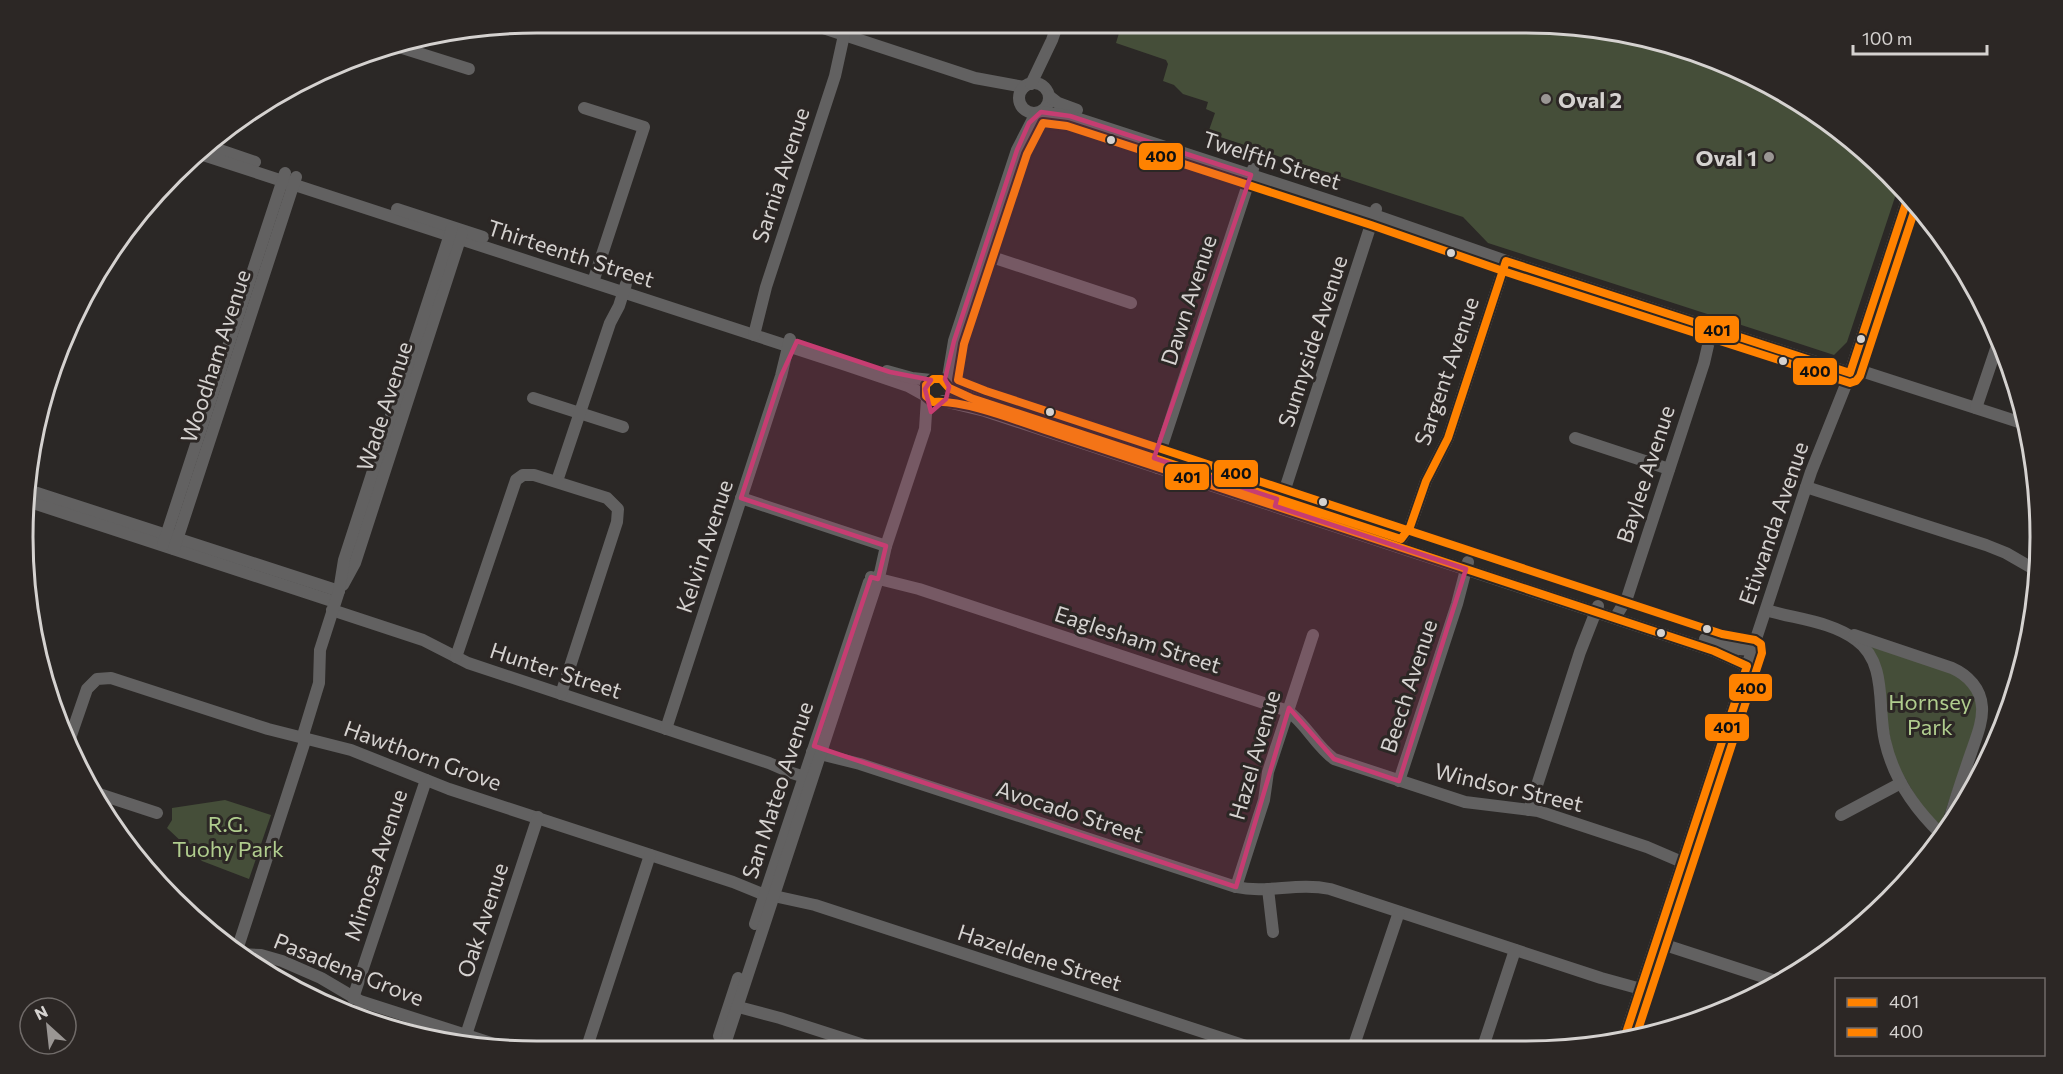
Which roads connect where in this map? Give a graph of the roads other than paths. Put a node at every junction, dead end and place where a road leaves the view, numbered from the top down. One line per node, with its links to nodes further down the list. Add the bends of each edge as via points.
1 (839, 33): 3 (street)
2 (1054, 33): 4 (street)
3 (848, 36): 7 (street); 27 (street, Sarnia Avenue)
4 (1052, 40): 8 (street); 9 (street)
5 (408, 50): 6 (street)
6 (469, 69)
7 (975, 78): 8 (street); 10 (street, via 1009,94)
8 (1028, 85): 9 (street, via 1040,84); 10 (street, via 1020,93)
9 (1048, 93): 12 (street, via 1047,105); 16 (street, Twelfth Street, via 1062,105)
10 (1021, 105): 12 (street); 14 (street)
11 (584, 108): 23 (street, via 644,127)
12 (1038, 112): 14 (street); 16 (street, Twelfth Street, via 1070,116)
13 (216, 149): 17 (street, Thirteenth Street)
14 (1017, 150): 21 (street)
15 (207, 156): 17 (street, Thirteenth Street)
16 (1252, 171): 19 (street, Twelfth Street); 43 (street, Dawn Avenue)
17 (290, 178): 20 (street, Thirteenth Street); 51 (street, Woodham Avenue)
18 (1905, 205): 31 (street, Etiwanda Avenue)
19 (1375, 212): 22 (street, Twelfth Street, via 1458,237); 50 (street, Sunnyside Avenue)
20 (456, 233): 23 (street, Thirteenth Street); 57 (street, Wade Avenue, via 344,560)
21 (983, 254): 25 (street); 28 (street)
22 (1506, 261): 26 (street, Twelfth Street); 52 (street, Sargent Avenue, via 1448,438 1426,481)
23 (594, 278): 24 (street, Thirteenth Street)
24 (622, 287): 27 (street, Thirteenth Street); 38 (street)
25 (1131, 303)
26 (1715, 329): 31 (street, Twelfth Street); 44 (street, Baylee Avenue)
27 (751, 330): 29 (street, Thirteenth Street)
28 (954, 341): 32 (street); 33 (street)
29 (792, 343): 32 (street, Thirteenth Street, via 912,378); 34 (street, Thirteenth Street, via 909,386); 48 (street, Kelvin Avenue)
30 (1995, 352): 37 (street)
31 (1851, 370): 37 (street, Twelfth Street); 46 (street, Etiwanda Avenue)
32 (932, 379): 33 (street); 34 (street, via 925,389)
33 (948, 385): 36 (street, via 948,395); 43 (street, via 982,401)
34 (927, 397): 36 (street); 41 (street, San Mateo Avenue)
35 (533, 398): 38 (street)
36 (942, 402): 41 (street, San Mateo Avenue); 43 (street, via 975,408)
37 (1976, 408): 39 (street, Twelfth Street)
38 (580, 413): 40 (street); 45 (street)
39 (2016, 421)
40 (623, 427)
41 (925, 429): 53 (street, San Mateo Avenue)
42 (1575, 438): 44 (street)
43 (1156, 463): 50 (street)
44 (1669, 469): 60 (street, Baylee Avenue)
45 (557, 481): 64 (street, via 529,474 516,480); 66 (street, via 607,498 615,505 618,516)
46 (1806, 487): 55 (street, via 2006,553); 59 (street, Etiwanda Avenue)
47 (35, 492): 51 (street, Hunter Street)
48 (741, 498): 53 (street); 68 (street, Kelvin Avenue)
49 (34, 503): 51 (street, Hunter Street)
50 (1280, 504): 52 (street)
51 (170, 542): 57 (street, Hunter Street)
52 (1404, 544): 54 (street)
53 (886, 546): 56 (street, San Mateo Avenue)
54 (1470, 566): 58 (street); 75 (street, Beech Avenue)
55 (2029, 566)
56 (875, 575): 67 (street, Eaglesham Street); 71 (street, San Mateo Avenue)
57 (335, 601): 64 (street, Hunter Street); 70 (street, Wade Avenue, via 320,650 319,683)
58 (1595, 607): 60 (street); 79 (street)
59 (1767, 607): 61 (street); 63 (street, Etiwanda Avenue)
60 (1621, 616): 63 (street); 65 (street)
61 (1845, 632): 76 (street, via 1863,646 1878,672 1885,742); 78 (street, via 1952,668 1970,679 1982,705 1979,728)
62 (1313, 635): 67 (street, Hazel Avenue)
63 (1752, 650): 65 (street, Etiwanda Avenue)
64 (456, 657): 66 (street, Hunter Street)
65 (1747, 666): 85 (street, Etiwanda Avenue)
66 (561, 694): 68 (street, Hunter Street)
67 (1288, 711): 72 (street, Eaglesham Street); 86 (street, Hazel Avenue)
68 (666, 729): 73 (street, Hunter Street)
69 (72, 732): 70 (street, Hawthorn Grove, via 87,689 97,679 111,678)
70 (304, 738): 74 (street, Hawthorn Grove, via 351,750); 92 (street, Wade Avenue)
71 (817, 750): 73 (street, San Mateo Avenue); 86 (street, Avocado Street)
72 (1328, 755): 75 (street, Windsor Street)
73 (809, 776): 88 (street, San Mateo Avenue)
74 (426, 780): 82 (street, Hawthorn Grove); 97 (street, Mimosa Avenue)
75 (1400, 781): 79 (street, Windsor Street, via 1470,803)
76 (1901, 783): 81 (street); 83 (street)
77 (105, 796): 80 (street)
78 (1956, 798)
79 (1529, 810): 85 (street, Windsor Street)
80 (157, 813)
81 (1841, 815)
82 (538, 817): 84 (street, Hawthorn Grove); 100 (street, Oak Avenue)
83 (1937, 829)
84 (650, 855): 88 (street, Hawthorn Grove); 102 (street)
85 (1683, 859): 91 (street, Etiwanda Avenue)
86 (1236, 887): 87 (street, Avocado Street)
87 (1268, 889): 89 (street, Avocado Street, via 1318,886); 90 (street)
88 (771, 892): 98 (street, San Mateo Avenue); 106 (street, Hazeldene Street, via 792,894)
89 (1399, 912): 93 (street, Avocado Street); 107 (street)
90 (1273, 932)
91 (1656, 942): 95 (street); 96 (street, Etiwanda Avenue)
92 (240, 944)
93 (1515, 950): 96 (street, Avocado Street); 108 (street)
94 (256, 955): 97 (street, Pasadena Grove, via 305,970)
95 (1768, 978)
96 (1640, 991): 99 (street, Etiwanda Avenue)
97 (353, 998): 100 (street, Pasadena Grove)
98 (734, 1003): 103 (street, San Mateo Avenue); 104 (street, San Mateo Avenue); 105 (street)
99 (1627, 1030)
100 (466, 1035): 101 (street, Pasadena Grove)
101 (473, 1037)
102 (589, 1041)
103 (719, 1041)
104 (725, 1041)
105 (851, 1041)
106 (1231, 1041)
107 (1355, 1041)
108 (1485, 1041)

